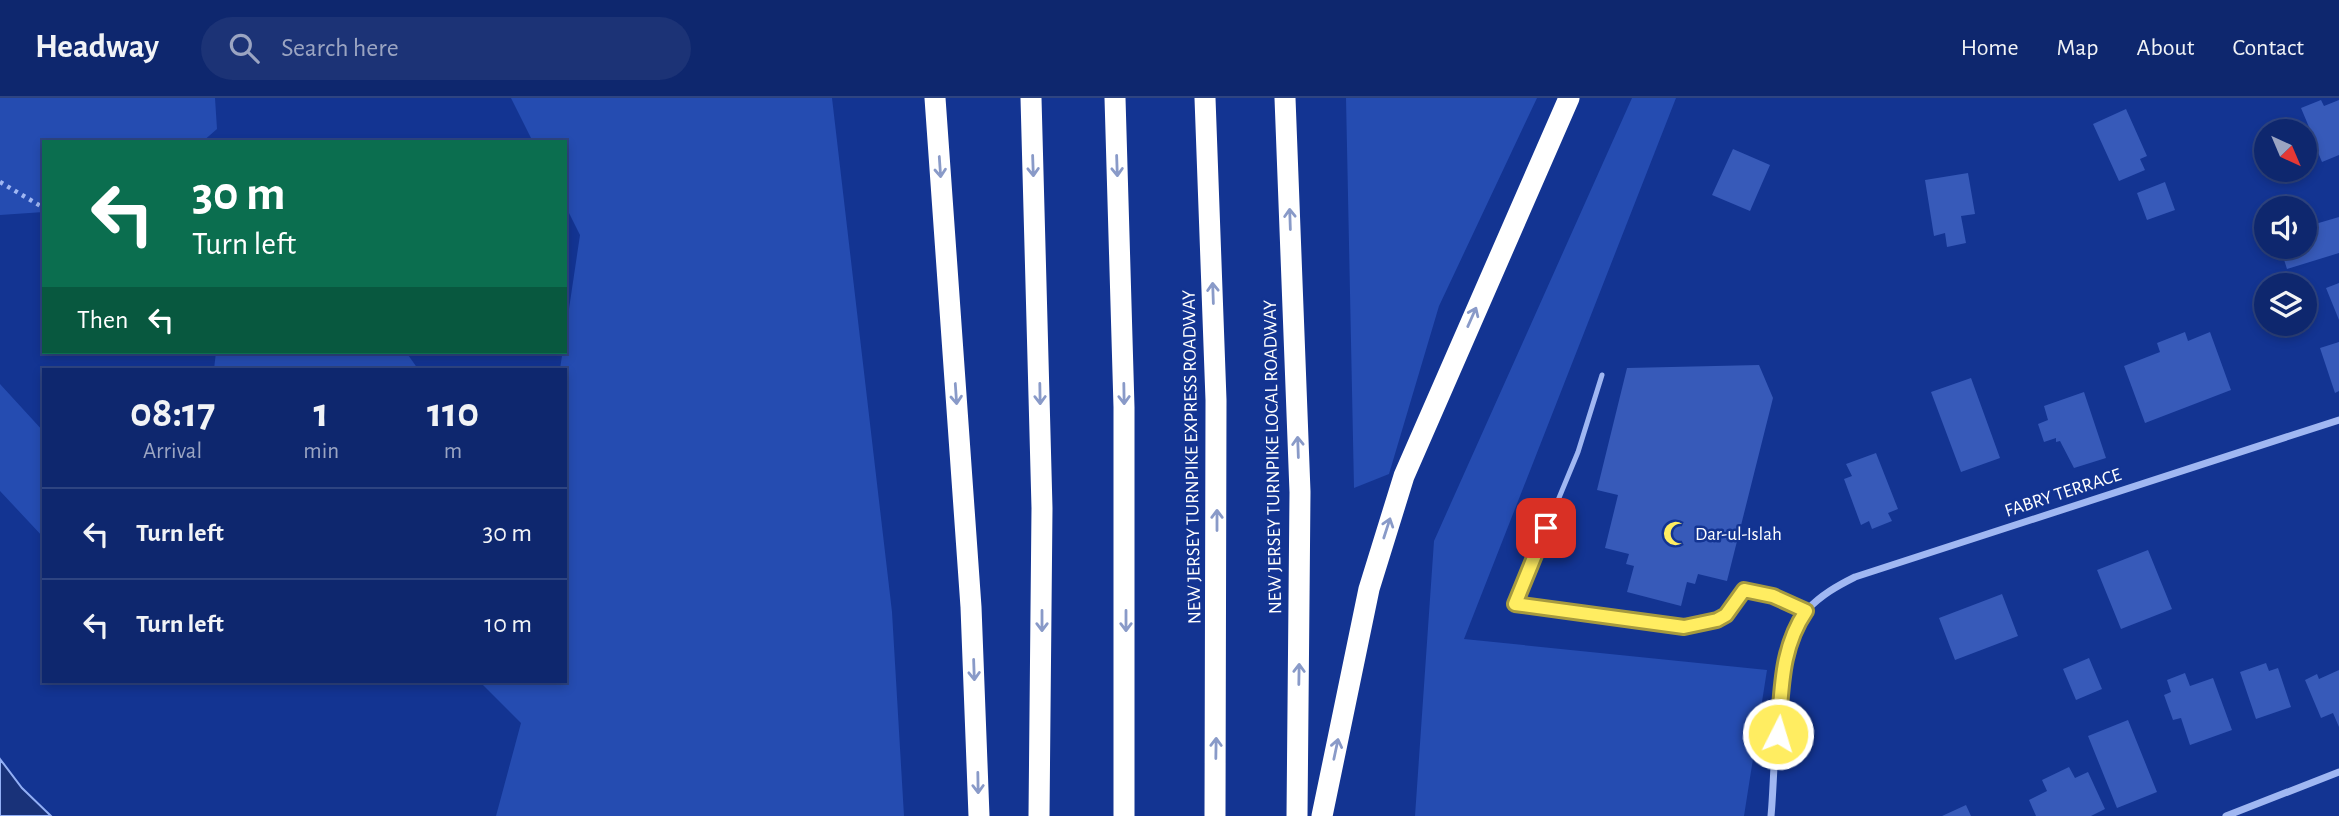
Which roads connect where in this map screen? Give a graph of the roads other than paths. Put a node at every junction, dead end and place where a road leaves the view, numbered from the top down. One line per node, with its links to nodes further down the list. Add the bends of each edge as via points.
1 (935, 98): 11 (highway, one-way to 11, via 971,607)
2 (1031, 98): 12 (highway, one-way to 12, via 1042,508)
3 (1115, 98): 13 (highway, one-way to 13, via 1125,420)
4 (1205, 98): 14 (highway, NEW JERSEY TURNPIKE EXPRESS ROADWAY, one-way to 4, via 1216,426)
5 (1285, 98): 15 (highway, NEW JERSEY TURNPIKE LOCAL ROADWAY, one-way to 5, via 1300,492)
6 (1569, 98): 16 (highway, one-way to 6, via 1369,589 1404,476)
7 (1602, 374): 9 (lane, via 1578,452 1515,604 1684,627 1726,615 1744,590 1773,596)
8 (2339, 420): 9 (street, FABRY TERRACE, via 1855,577 1826,592)
9 (1806, 611): 17 (street, via 1785,653)
10 (2339, 772): 18 (street)
11 (979, 816)
12 (1039, 816)
13 (1124, 816)
14 (1214, 816)
15 (1297, 816)
16 (1322, 816)
17 (1771, 816)
18 (2226, 816)

